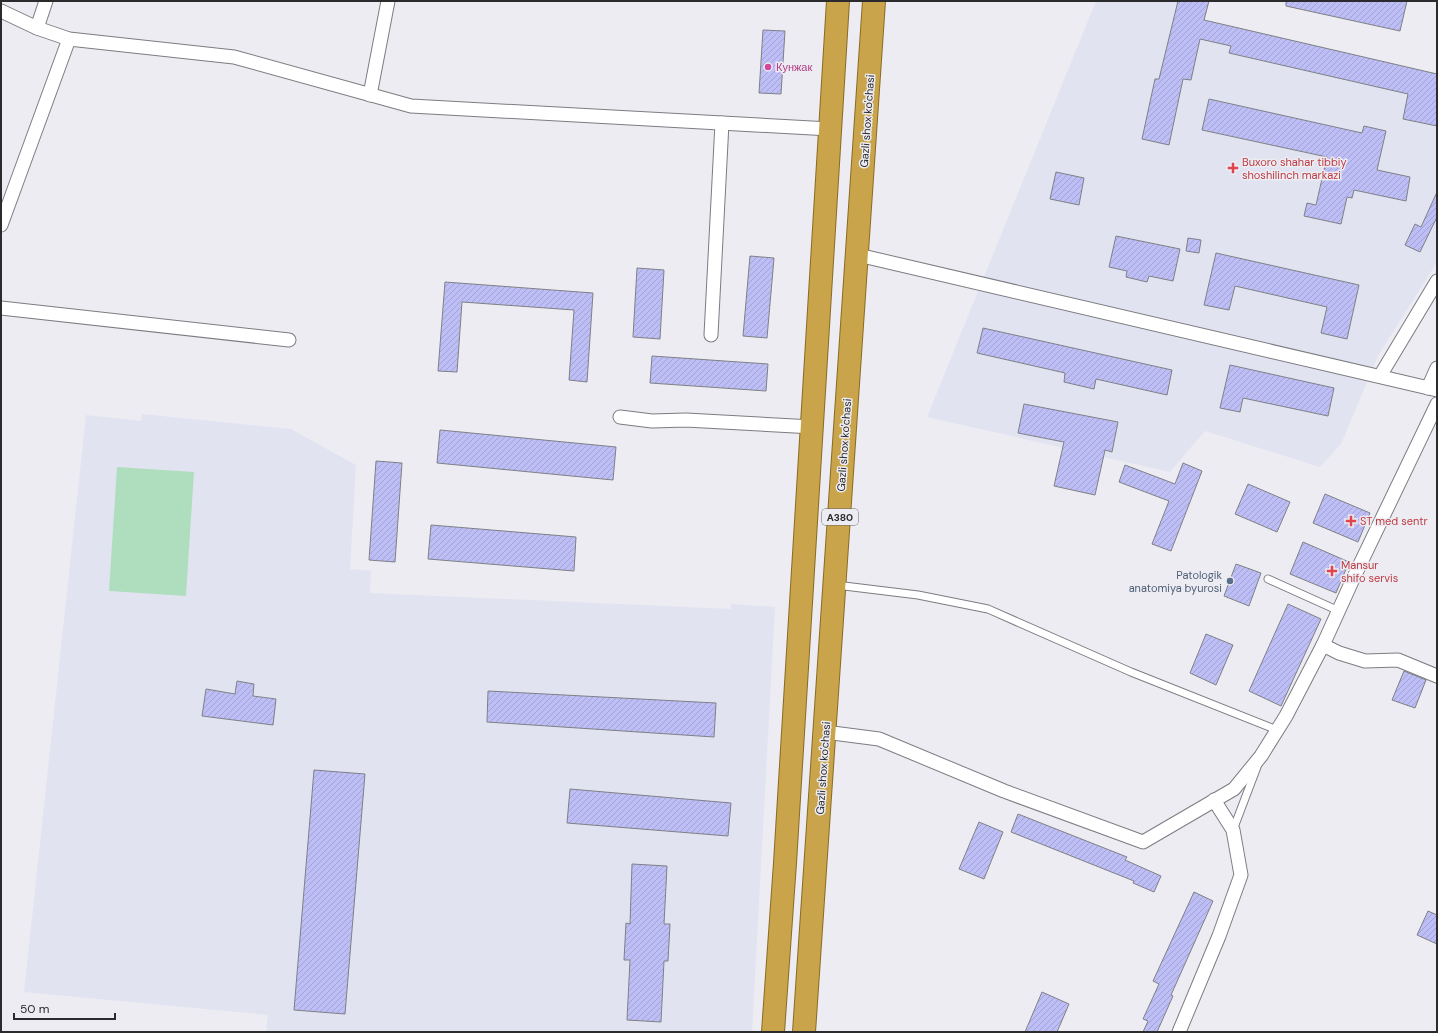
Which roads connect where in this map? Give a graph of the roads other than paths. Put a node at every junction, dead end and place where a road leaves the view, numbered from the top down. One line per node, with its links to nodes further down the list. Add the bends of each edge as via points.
1 (46, 1): 6 (street)
2 (388, 1): 8 (street)
3 (838, 1): 10 (highway, A380)
4 (874, 1): 12 (highway, Gazli shox ko'chasi / A380)
5 (1, 11): 6 (street)
6 (37, 28): 7 (street)
7 (69, 39): 8 (street, via 234,56); 11 (street)
8 (370, 95): 9 (street, via 411,106)
9 (722, 123): 10 (street); 15 (street)
10 (830, 129): 22 (highway, A380)
11 (1, 225)
12 (858, 255): 18 (street); 24 (highway, Gazli shox ko'chasi / A380)
13 (1437, 281): 18 (street)
14 (1, 308): 16 (street)
15 (711, 335)
16 (289, 340)
17 (1437, 368): 19 (street)
18 (1380, 376): 19 (street)
19 (1432, 389)
20 (1437, 404): 25 (street)
21 (620, 416): 22 (street, via 652,421 686,420)
22 (813, 427): 33 (highway, A380)
23 (1268, 579): 25 (lane)
24 (835, 585): 28 (lane, via 918,595 988,609 1131,672); 29 (highway, Gazli shox ko'chasi / A380)
25 (1339, 611): 26 (street)
26 (1323, 645): 27 (street, via 1339,654 1365,661 1398,660); 28 (street)
27 (1437, 676)
28 (1278, 730): 30 (street)
29 (825, 732): 31 (street, via 878,739 1004,791 1142,842); 34 (highway, Gazli shox ko'chasi / A380)
30 (1261, 756): 31 (street, via 1234,789); 32 (lane)
31 (1214, 800): 32 (street)
32 (1233, 830): 35 (street, via 1241,875)
33 (773, 1032)
34 (804, 1032)
35 (1179, 1032)

